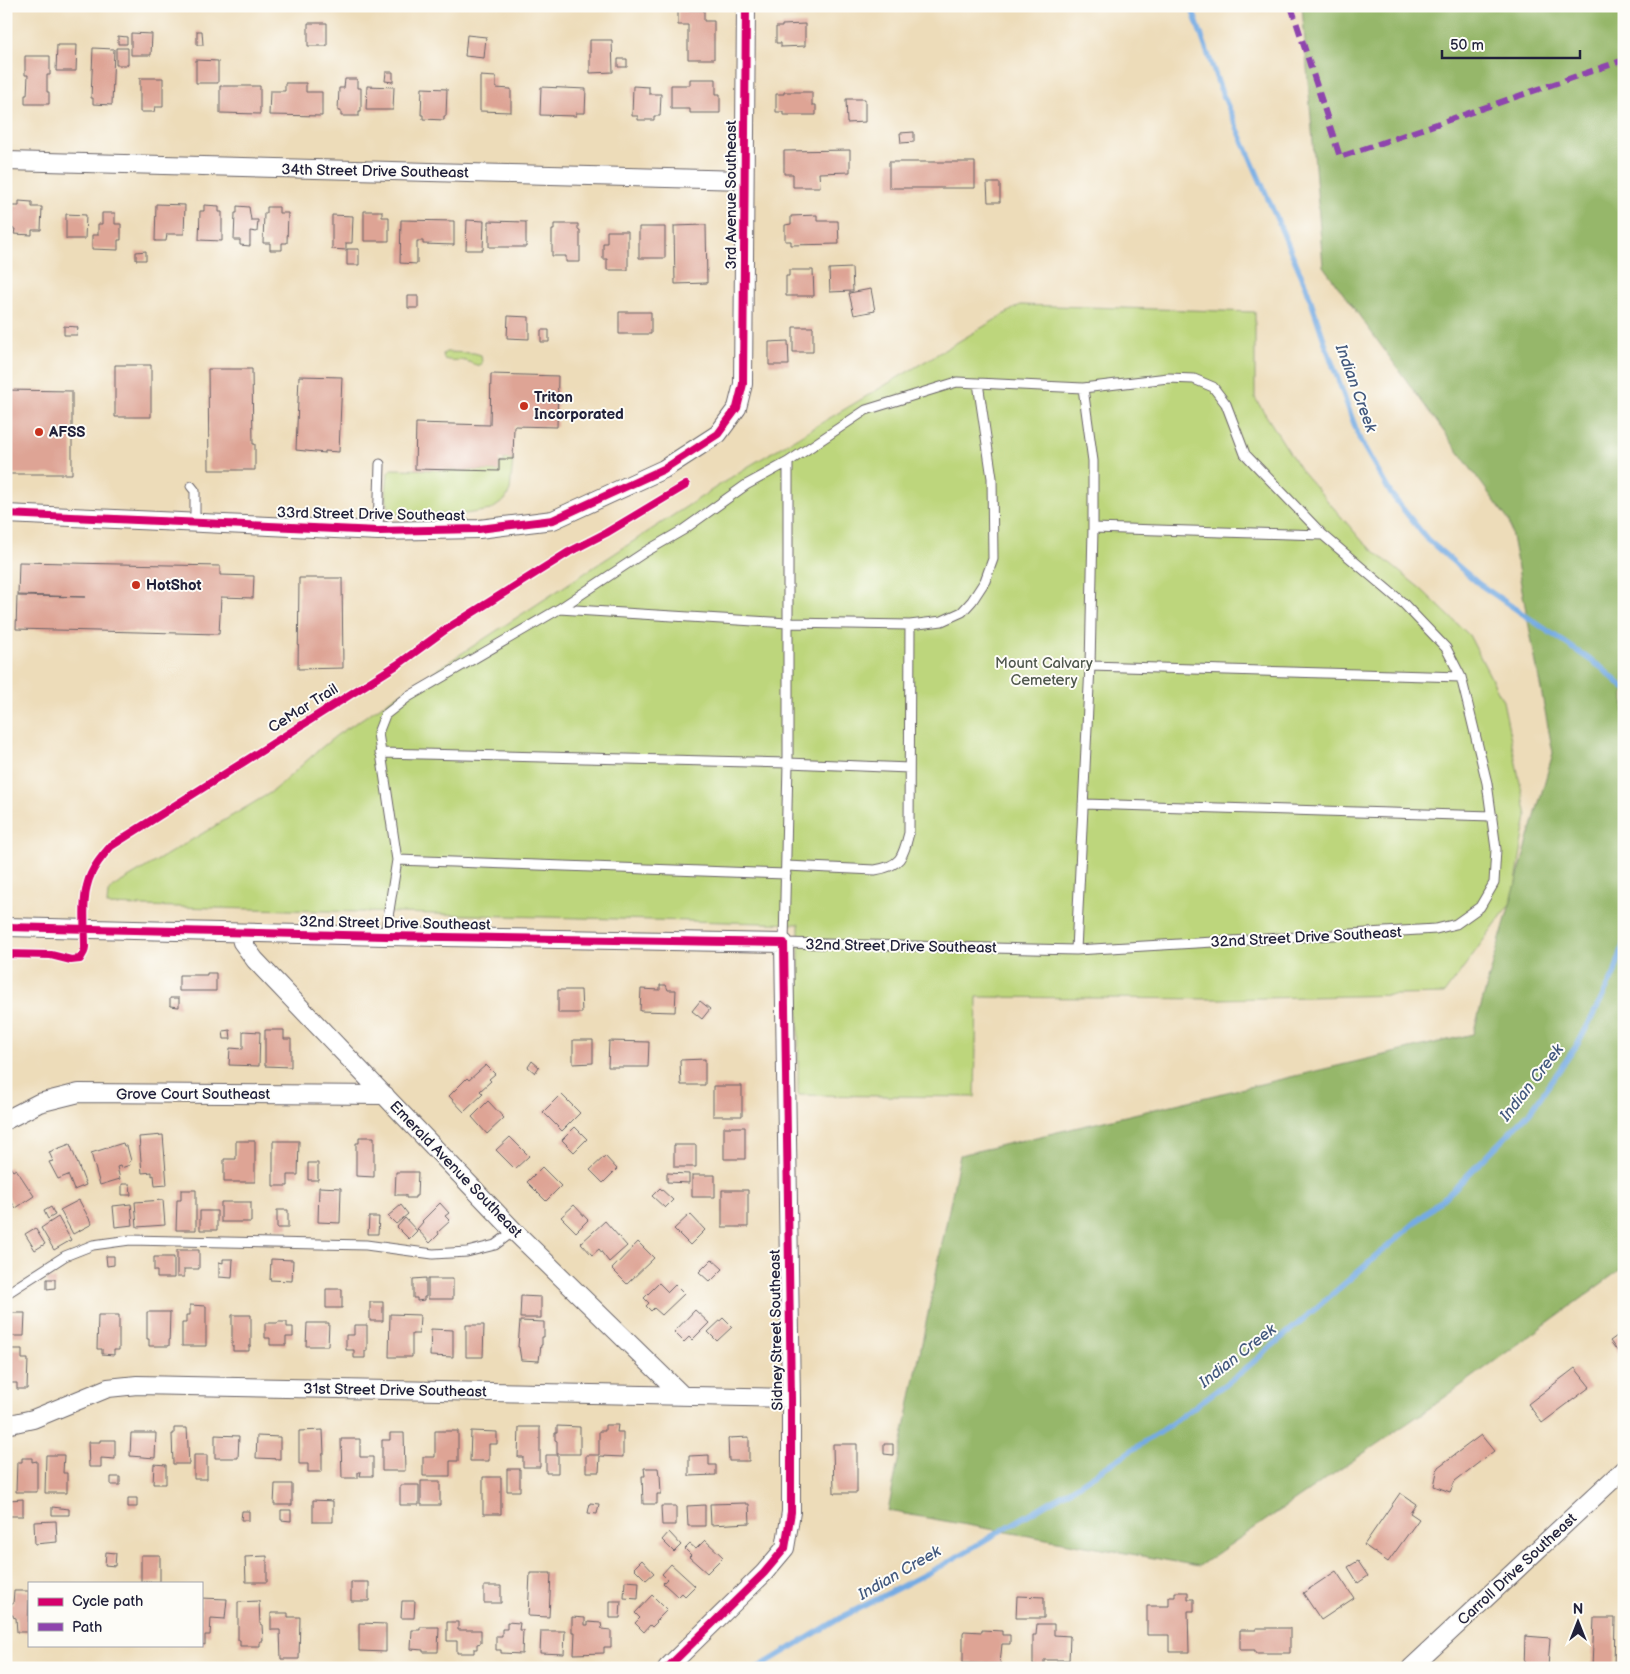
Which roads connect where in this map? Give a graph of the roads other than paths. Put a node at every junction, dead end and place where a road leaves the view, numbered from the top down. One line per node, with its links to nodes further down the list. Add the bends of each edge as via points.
1 (746, 6): 3 (street, 3rd Avenue Southeast)
2 (6, 161): 3 (street, 34th Street Drive Southeast)
3 (744, 180): 5 (street, 3rd Avenue Southeast)
4 (978, 383): 6 (lane, 32nd Street Drive Southeast); 7 (lane, 32nd Street Drive Southeast, via 957,382 866,410); 17 (lane, via 992,478 993,559 985,581 962,612 942,621)
5 (743, 384): 13 (street, 33rd Street Drive Southeast, via 736,408 718,434 664,469 552,520 478,529)
6 (1084, 388): 12 (lane, via 1092,460); 14 (lane, 32nd Street Drive Southeast, via 1168,378 1194,379 1213,388 1226,404 1245,454)
7 (788, 462): 15 (lane, 32nd Street Drive Southeast); 16 (lane)
8 (380, 464): 13 (lane)
9 (191, 486): 11 (lane, via 195,491)
10 (6, 514): 11 (street, 33rd Street Drive Southeast)
11 (195, 523): 13 (street, 33rd Street Drive Southeast)
12 (1092, 528): 14 (lane); 18 (lane)
13 (378, 531)
14 (1323, 535): 19 (lane, 32nd Street Drive Southeast, via 1402,603 1446,648)
15 (559, 609): 16 (lane); 20 (lane, 32nd Street Drive Southeast, via 408,697 385,716 378,733)
16 (787, 623): 17 (lane); 21 (lane)
17 (910, 625): 22 (lane)
18 (1090, 666): 19 (lane); 23 (lane)
19 (1461, 678): 24 (lane, 32nd Street Drive Southeast)
20 (380, 753): 21 (lane); 25 (lane, 32nd Street Drive Southeast)
21 (788, 763): 22 (lane); 26 (lane)
22 (908, 768): 26 (lane, via 908,833 904,852 896,863 875,870)
23 (1083, 804): 24 (lane); 31 (lane)
24 (1492, 816): 31 (lane, 32nd Street Drive Southeast, via 1496,849 1494,883 1480,908 1456,924 1436,929)
25 (397, 860): 26 (lane); 29 (lane, 32nd Street Drive Southeast)
26 (786, 870): 30 (lane)
27 (6, 928): 28 (street, 32nd Street Drive Southeast)
28 (240, 933): 29 (street, 32nd Street Drive Southeast); 32 (street, Emerald Avenue Southeast, via 242,942 255,960)
29 (385, 936): 30 (street, 32nd Street Drive Southeast)
30 (784, 943): 31 (lane, 32nd Street Drive Southeast); 37 (street, Sidney Street Southeast)
31 (1076, 950)
32 (385, 1095): 33 (street, Grove Court Southeast, via 79,1093 39,1103); 34 (street, Emerald Avenue Southeast)
33 (6, 1120)
34 (514, 1231): 35 (lane, via 495,1246 433,1254 366,1245 130,1240 102,1243 65,1256); 36 (street, Emerald Avenue Southeast)
35 (6, 1294)
36 (683, 1396): 37 (street, 31st Street Drive Southeast); 38 (street, 31st Street Drive Southeast, via 137,1384 108,1388 33,1419)
37 (792, 1398): 40 (street, Sidney Street Southeast, via 791,1512 785,1548 764,1573)
38 (6, 1425)
39 (1624, 1470): 41 (street, Carroll Drive Southeast)
40 (667, 1668)
41 (1411, 1668)

